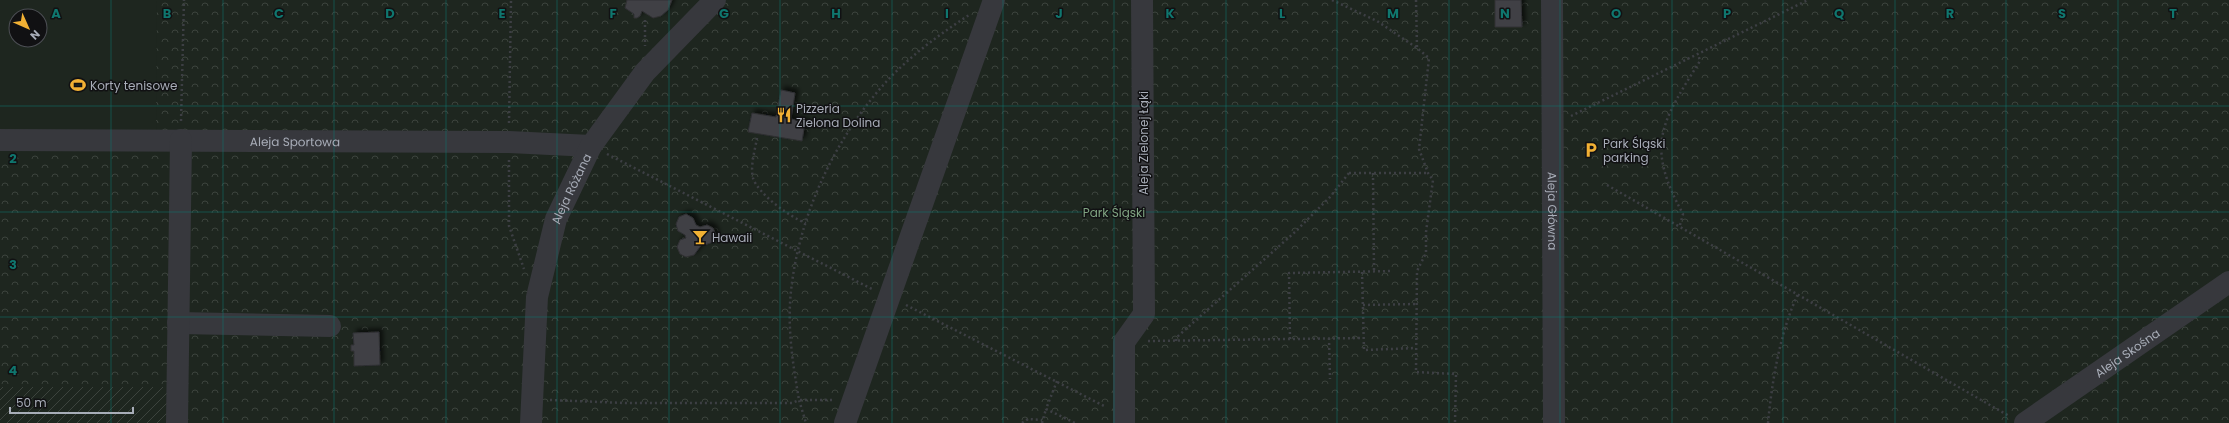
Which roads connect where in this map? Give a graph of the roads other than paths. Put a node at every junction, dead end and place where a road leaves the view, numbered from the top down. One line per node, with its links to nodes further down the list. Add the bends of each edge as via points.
1 (715, 0): 7 (street, Aleja Różana, via 645,72)
2 (994, 0): 15 (street)
3 (1142, 0): 12 (street, Aleja Zielonej Łąki, via 1144,314 1124,342)
4 (1552, 0): 16 (street, Aleja Główna)
5 (0, 140): 6 (street, Aleja Sportowa)
6 (181, 140): 7 (street, Aleja Sportowa, via 509,142); 9 (street)
7 (591, 146): 14 (street, Aleja Różana, via 556,218 537,296)
8 (2229, 282): 11 (street, Aleja Skośna)
9 (178, 323): 10 (street); 13 (street)
10 (330, 326)
11 (2018, 420)
12 (1129, 421)
13 (177, 423)
14 (531, 423)
15 (845, 423)
16 (1554, 423)

